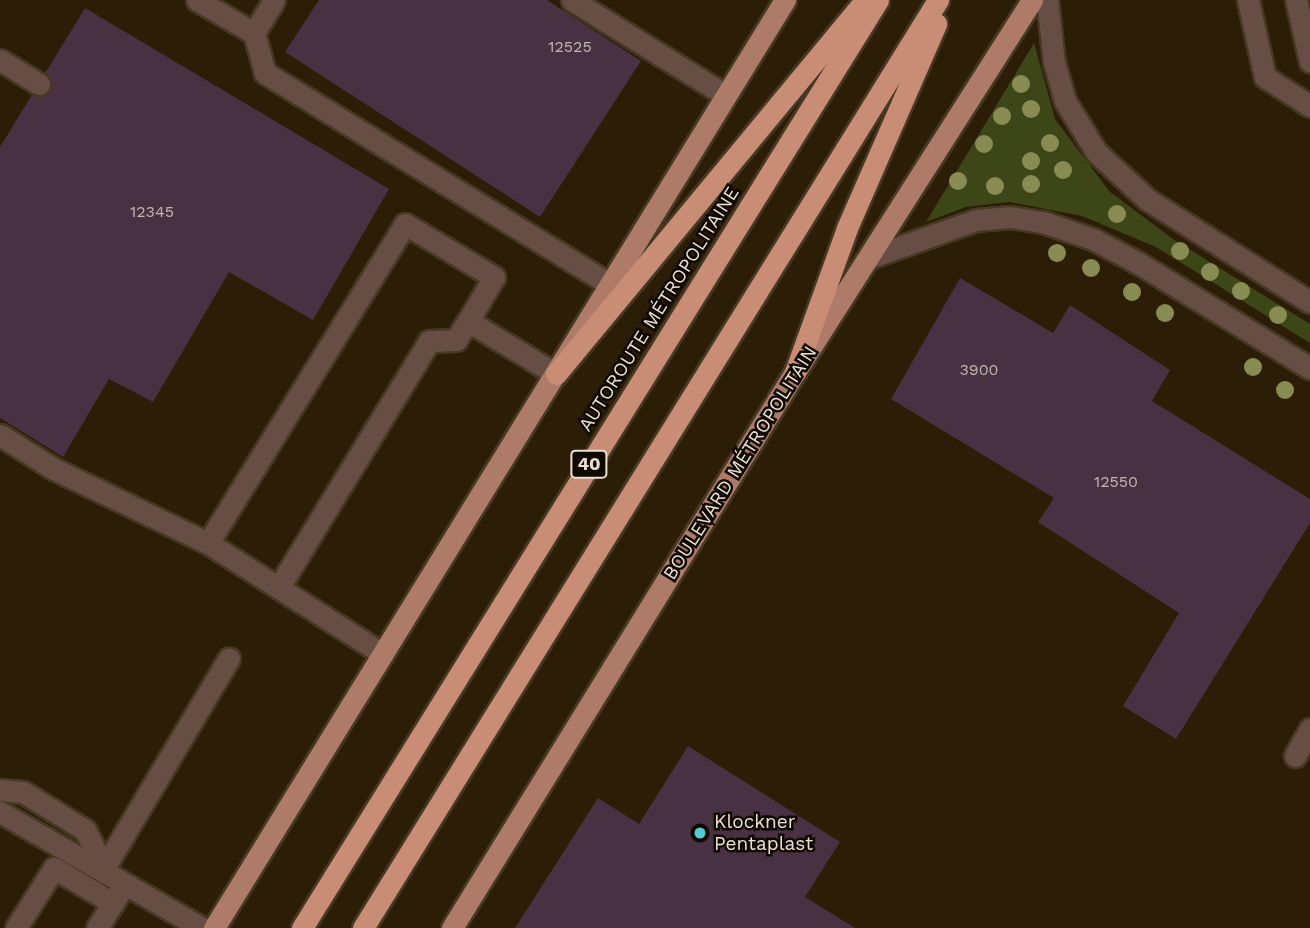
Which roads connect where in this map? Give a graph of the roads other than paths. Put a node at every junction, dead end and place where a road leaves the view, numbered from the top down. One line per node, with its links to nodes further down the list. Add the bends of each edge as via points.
1 (197, 0): 13 (street)
2 (274, 0): 13 (street)
3 (572, 0): 17 (street)
4 (866, 0): 25 (highway)
5 (878, 0): 43 (highway, AUTOROUTE MÉTROPOLITAINE / 40)
6 (938, 0): 44 (highway, 40)
7 (946, 0): 24 (highway, via 847,228)
8 (1032, 0): 19 (main road, BOULEVARD MÉTROPOLITAIN)
9 (1047, 0): 21 (street, via 1054,62 1065,101 1097,153 1148,200)
10 (1248, 0): 18 (street, via 1265,77)
11 (1296, 0): 15 (street)
12 (778, 3): 17 (main road)
13 (254, 33): 20 (street, via 265,73)
14 (0, 60): 16 (street)
15 (1310, 61)
16 (39, 84)
17 (725, 95): 20 (main road)
18 (1310, 106)
19 (871, 257): 23 (street, via 976,220 1010,217 1043,222 1093,239 1140,264); 24 (main road, BOULEVARD MÉTROPOLITAIN)
20 (609, 284): 25 (main road)
21 (1310, 302)
22 (468, 321): 25 (street); 27 (street, via 494,277 405,224); 28 (street, via 456,340 429,341)
23 (1310, 368)
24 (795, 372): 45 (main road, BOULEVARD MÉTROPOLITAIN)
25 (556, 373): 29 (main road)
26 (0, 435): 27 (street, via 54,469)
27 (208, 543): 28 (street)
28 (279, 587): 29 (street)
29 (383, 654): 42 (main road)
30 (229, 658): 36 (street)
31 (1310, 729): 32 (street)
32 (1295, 756)
33 (0, 790): 36 (street, via 23,792 85,830)
34 (0, 812): 35 (street)
35 (60, 860): 36 (street); 38 (street); 39 (street)
36 (104, 869): 37 (street)
37 (126, 882): 38 (street); 41 (street)
38 (113, 903): 40 (street)
39 (16, 928)
40 (97, 928)
41 (201, 928)
42 (214, 928)
43 (302, 928)
44 (363, 928)
45 (452, 928)

